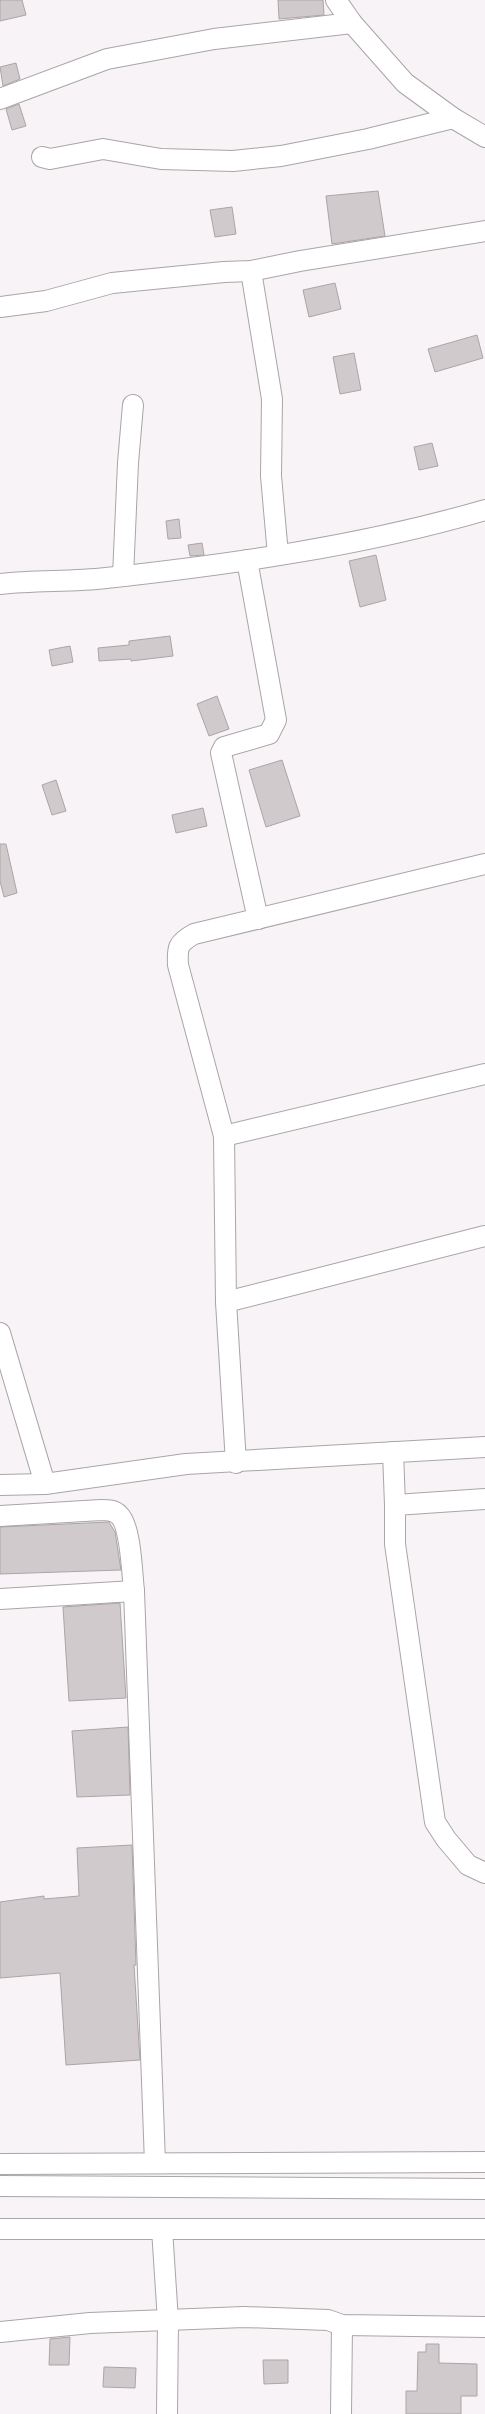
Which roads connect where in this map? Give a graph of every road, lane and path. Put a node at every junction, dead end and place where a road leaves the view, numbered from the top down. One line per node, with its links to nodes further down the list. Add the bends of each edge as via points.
1 (336, 0): 2 (street)
2 (352, 23): 3 (street, via 214,38 107,59); 4 (street, via 405,83)
3 (0, 99)
4 (453, 118): 5 (street); 6 (street, via 324,148 233,161 161,159 103,149 50,159)
5 (485, 137)
6 (42, 157)
7 (485, 231): 8 (street, via 300,260)
8 (251, 271): 9 (street, via 112,283 46,301); 12 (street, via 272,399 271,476)
9 (0, 307)
10 (133, 405): 14 (street)
11 (485, 510): 12 (street, via 426,528)
12 (278, 555): 13 (street)
13 (247, 560): 14 (street); 17 (street, via 276,720 269,734 231,744 224,747 221,753)
14 (124, 576): 15 (street)
15 (2, 579)
16 (485, 864): 17 (street)
17 (258, 919): 19 (street, via 194,934 184,940 177,950 178,965)
18 (485, 1074): 19 (street)
19 (224, 1136): 21 (street)
20 (485, 1236): 21 (street)
21 (226, 1302): 25 (street)
22 (0, 1333): 26 (street)
23 (485, 1447): 24 (street)
24 (393, 1452): 25 (street); 29 (street)
25 (236, 1463): 26 (street, via 186,1464)
26 (45, 1484): 27 (street)
27 (0, 1485)
28 (485, 1499): 29 (street)
29 (395, 1505): 33 (street, via 395,1544 435,1822 468,1865)
30 (0, 1516): 31 (street, via 113,1511 120,1515 126,1525)
31 (134, 1591): 32 (street); 34 (street)
32 (0, 1599)
33 (485, 1873)
34 (155, 2162): 35 (street); 36 (street)
35 (485, 2162)
36 (0, 2164)
37 (0, 2186): 38 (street)
38 (485, 2189)
39 (0, 2229): 40 (street)
40 (162, 2229): 41 (street); 42 (street)
41 (485, 2229)
42 (168, 2321): 43 (street, via 244,2317 328,2320); 45 (street, via 90,2323); 46 (street)
43 (342, 2325): 44 (street); 47 (street)
44 (485, 2327)
45 (0, 2332)
46 (167, 2414)
47 (342, 2414)

